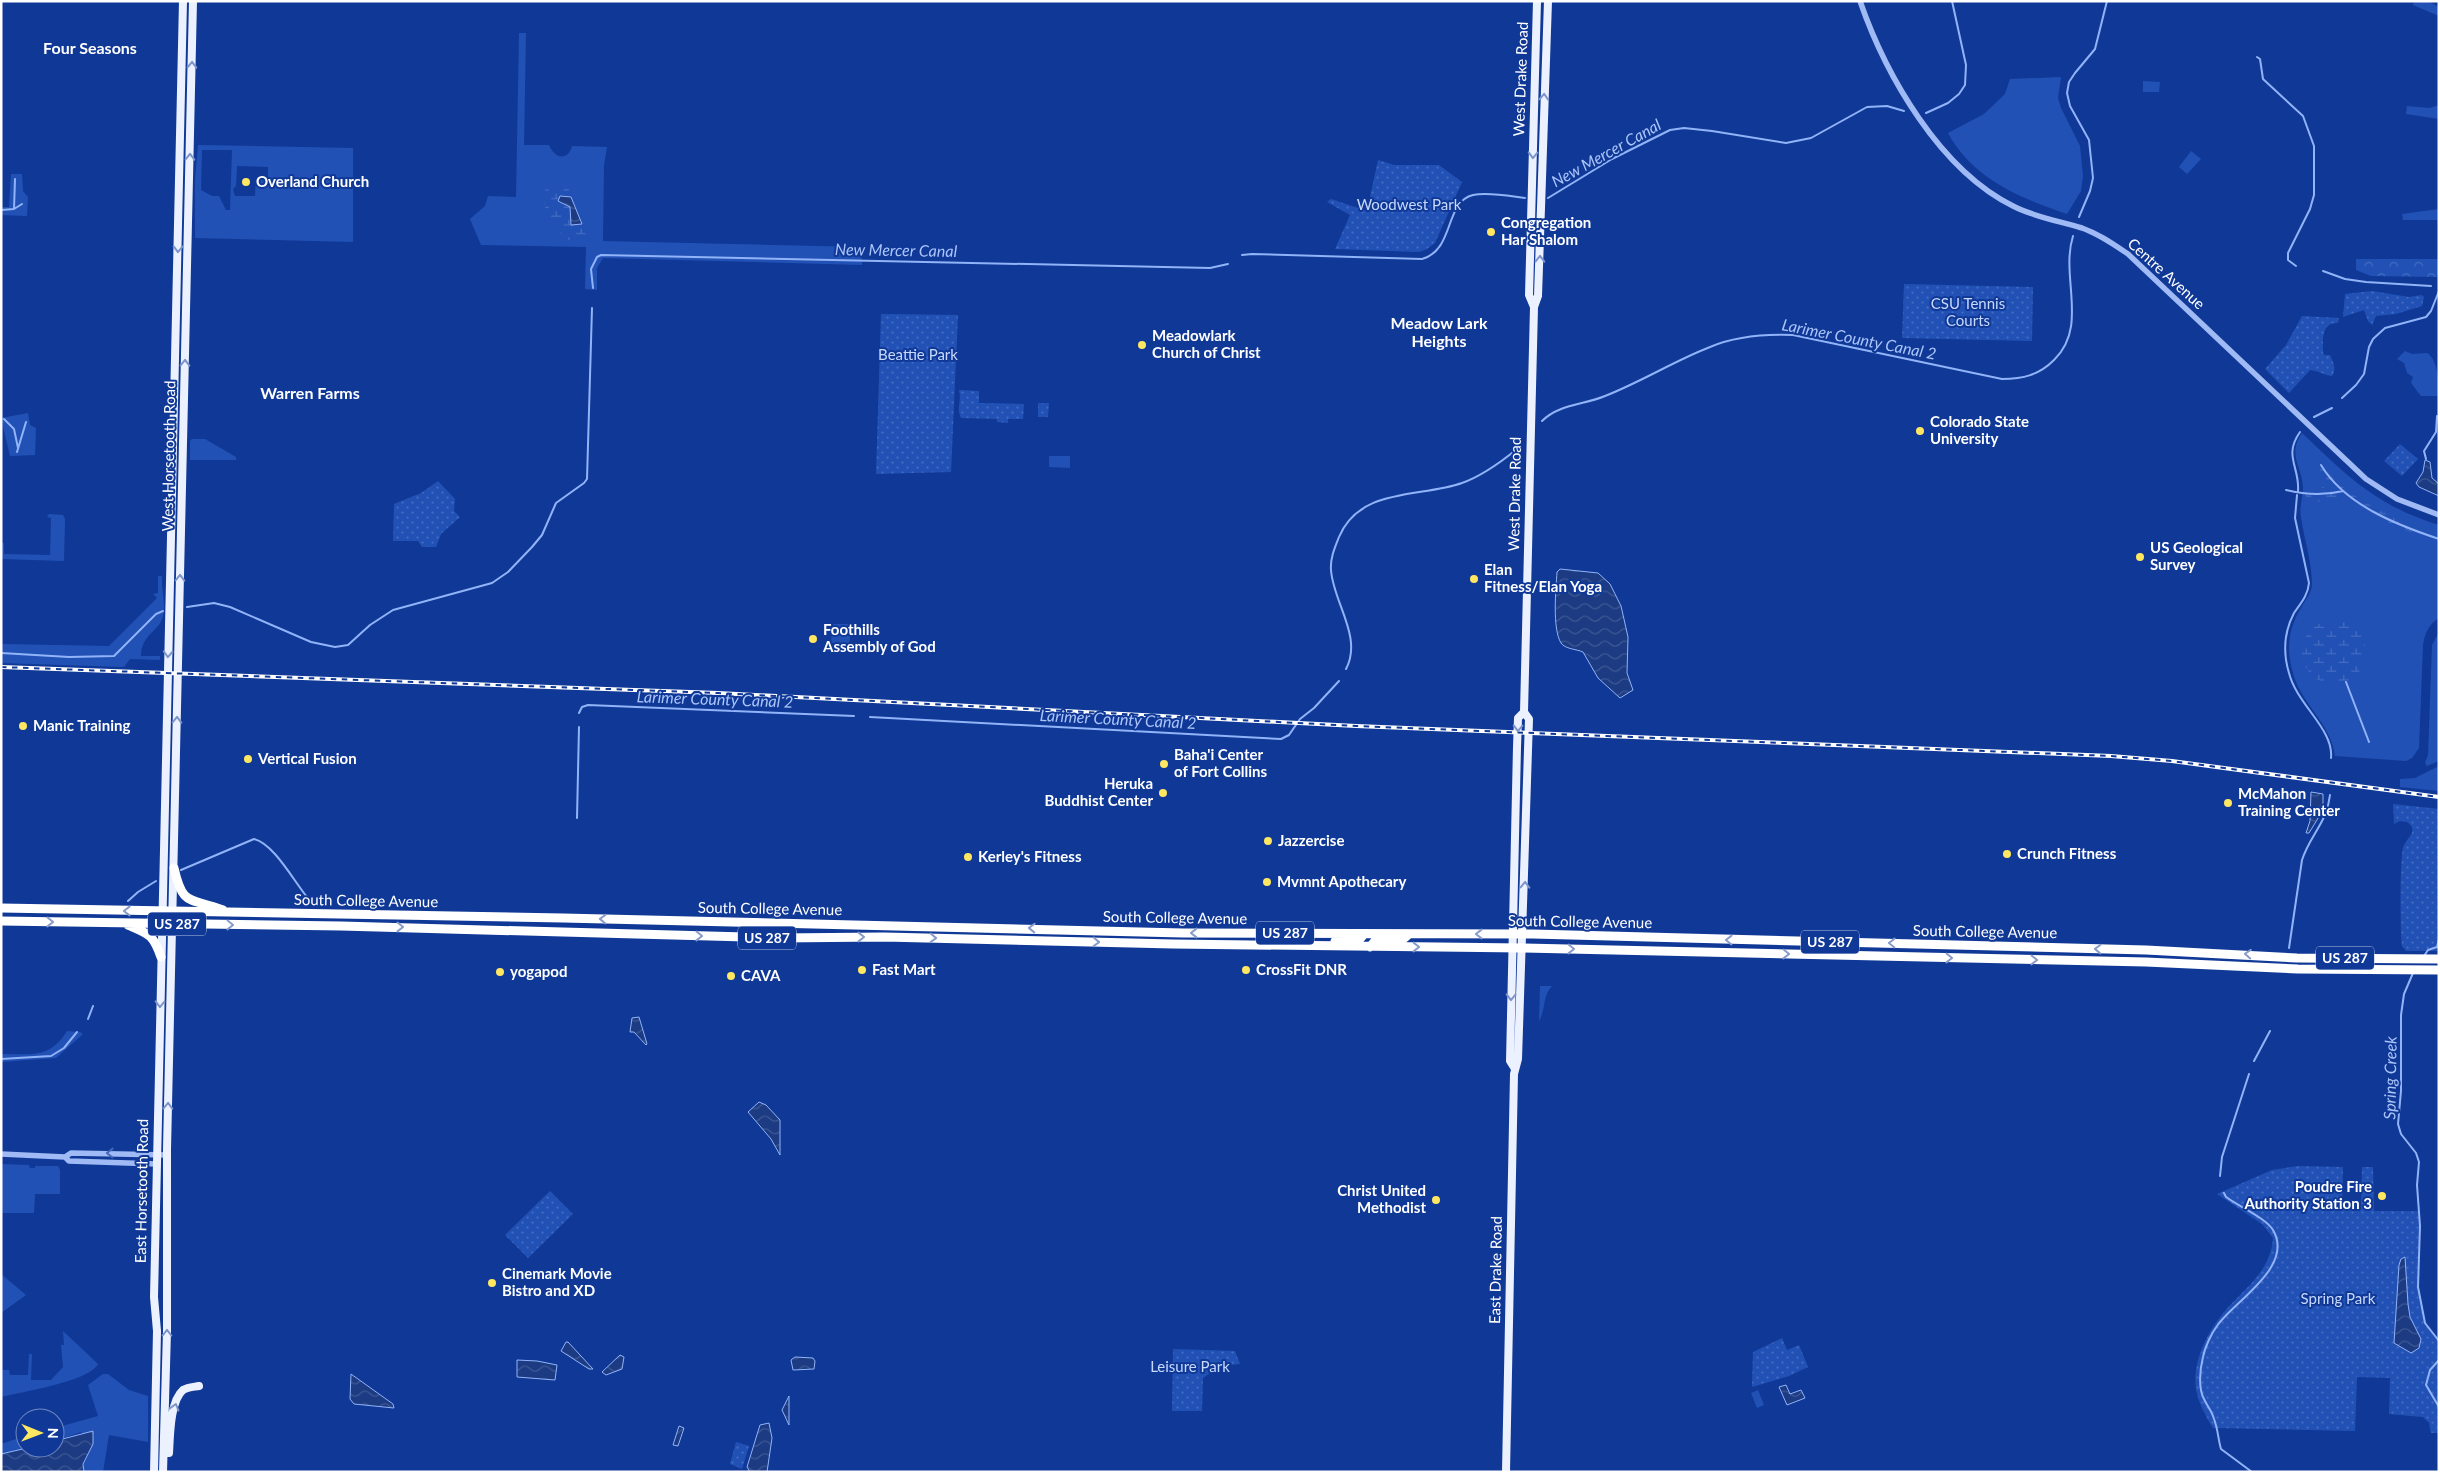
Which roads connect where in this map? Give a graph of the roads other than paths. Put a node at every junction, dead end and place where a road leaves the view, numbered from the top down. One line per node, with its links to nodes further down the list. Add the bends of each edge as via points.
1 (183, 1): 11 (main road, West Horsetooth Road, one-way to 11)
2 (193, 1): 13 (main road, West Horsetooth Road, one-way to 2)
3 (1537, 1): 6 (main road, West Drake Road, one-way to 6)
4 (1548, 1): 7 (main road, West Drake Road, one-way to 4)
5 (1860, 1): 9 (street, Centre Avenue, via 1899,90 1945,150 1980,185 2013,206 2084,229 2128,254 2366,478 2397,499)
6 (1531, 211): 7 (main road, via 1537,215); 8 (main road, West Drake Road, via 1529,295)
7 (1540, 229): 8 (main road, West Drake Road, one-way to 7, via 1538,296)
8 (1534, 307): 10 (main road, West Drake Road)
9 (2439, 515)
10 (1524, 712): 14 (main road, West Drake Road, one-way to 14, via 1518,718); 16 (main road, West Drake Road, via 1529,719)
11 (166, 722): 12 (main road, West Horsetooth Road); 13 (main road, via 170,735 169,775)
12 (165, 783): 17 (main road, via 170,792 170,831); 22 (main road, West Horsetooth Road)
13 (176, 783): 17 (main road, West Horsetooth Road)
14 (1516, 796): 15 (main road, West Drake Road); 16 (main road)
15 (1515, 837): 18 (main road, via 1522,843); 31 (main road, West Drake Road)
16 (1525, 837): 18 (main road, West Drake Road)
17 (174, 846): 19 (main road, West Horsetooth Road)
18 (1525, 867): 32 (main road, West Drake Road, one-way to 18)
19 (174, 868): 23 (main road, West Horsetooth Road); 24 (highway, via 182,894 190,900)
20 (1, 908): 21 (highway, South College Avenue / US 287)
21 (54, 910): 22 (highway, South College Avenue / US 287, one-way to 21); 25 (highway, via 15,916)
22 (162, 911): 23 (highway, South College Avenue / US 287); 27 (main road, East Horsetooth Road)
23 (173, 911): 24 (highway, South College Avenue / US 287); 28 (main road, East Horsetooth Road)
24 (228, 912): 29 (highway, South College Avenue / US 287, one-way to 24, via 1183,933)
25 (6, 921): 26 (highway, South College Avenue / US 287, one-way to 26)
26 (123, 923): 27 (highway, South College Avenue / US 287); 39 (highway, via 148,933 155,940)
27 (162, 924): 28 (highway, South College Avenue / US 287); 39 (main road, East Horsetooth Road)
28 (173, 924): 34 (highway, South College Avenue / US 287, one-way to 34); 45 (main road, East Horsetooth Road, one-way to 28)
29 (1364, 934): 30 (highway, South College Avenue / US 287); 34 (highway, via 1359,940 1325,941)
30 (1409, 934): 31 (highway, South College Avenue / US 287, one-way to 30); 35 (highway, via 1402,940 1375,941)
31 (1513, 934): 32 (highway, South College Avenue / US 287); 36 (main road, East Drake Road)
32 (1523, 934): 33 (highway, South College Avenue / US 287, one-way to 32); 37 (main road, East Drake Road)
33 (1866, 943): 38 (highway); 40 (highway, South College Avenue / US 287, one-way to 33, via 2297,958 2227,953)
34 (1320, 946): 35 (highway, South College Avenue / US 287)
35 (1370, 947): 36 (highway, South College Avenue / US 287, one-way to 36)
36 (1512, 948): 37 (highway, South College Avenue / US 287); 42 (main road, East Drake Road, one-way to 42, via 1510,1061)
37 (1522, 948): 38 (highway, South College Avenue / US 287, one-way to 38); 42 (main road, East Drake Road)
38 (1844, 955): 41 (highway, South College Avenue / US 287, one-way to 41, via 2298,969)
39 (161, 957): 44 (main road, East Horsetooth Road, one-way to 44)
40 (2439, 958)
41 (2439, 970)
42 (1515, 1069): 51 (main road, East Drake Road)
43 (1, 1154): 46 (street)
44 (157, 1154): 45 (street); 46 (street, one-way to 46, via 71,1153); 47 (main road, East Horsetooth Road)
45 (167, 1155): 49 (main road, East Horsetooth Road, one-way to 45)
46 (65, 1157): 47 (street, via 69,1161)
47 (157, 1164): 50 (main road, East Horsetooth Road)
48 (199, 1386): 49 (main road, one-way to 48, via 168,1467 172,1418 178,1396 186,1388)
49 (163, 1471)
50 (154, 1472)
51 (1506, 1472)

